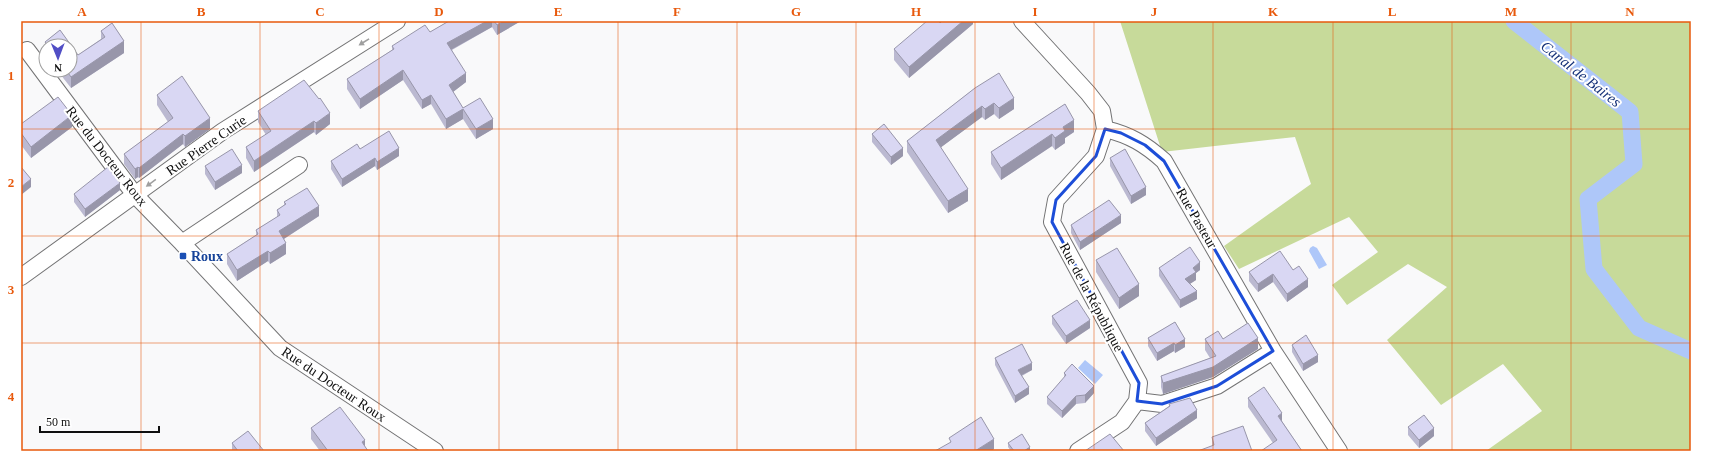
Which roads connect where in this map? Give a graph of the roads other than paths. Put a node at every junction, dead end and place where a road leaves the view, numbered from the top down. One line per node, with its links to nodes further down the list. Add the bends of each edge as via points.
1 (397, 21): 6 (street, Rue Pierre Curie, one-way to 6, via 223,131)
2 (1022, 21): 4 (street, via 1102,111)
3 (27, 50): 6 (street, Rue du Docteur Roux)
4 (1105, 129): 9 (street, Rue Pasteur, via 1122,133 1145,145 1164,161); 10 (street, Rue de la République, via 1096,156 1056,200 1052,222 1138,383)
5 (299, 166): 7 (street)
6 (134, 195): 7 (street, Rue du Docteur Roux); 8 (street, Rue Pierre Curie)
7 (182, 243): 11 (street, Rue du Docteur Roux, via 280,348)
8 (21, 277)
9 (1273, 351): 10 (street, via 1217,386 1162,404); 13 (street, Rue Pasteur)
10 (1137, 401): 12 (street, via 1122,422)
11 (435, 451)
12 (1078, 451)
13 (1339, 451)

